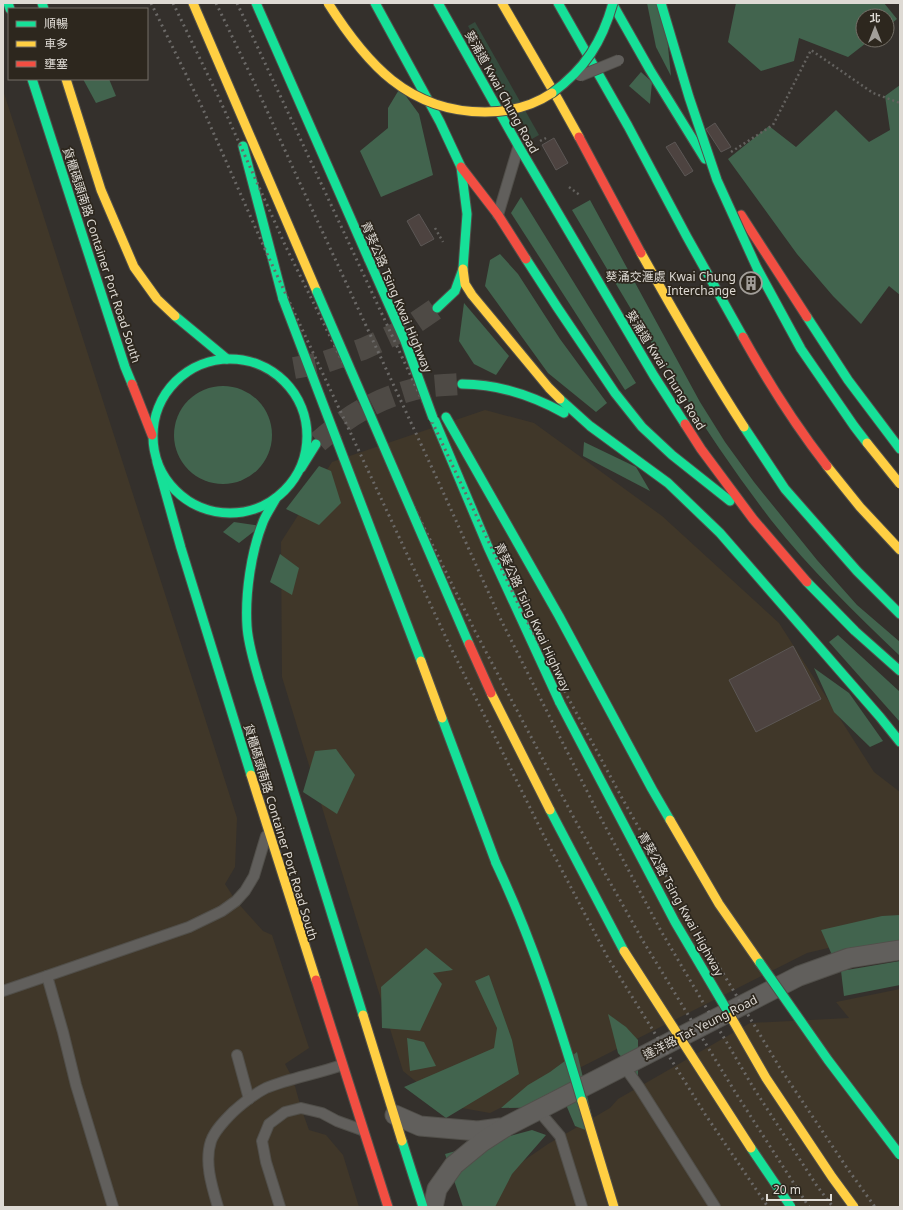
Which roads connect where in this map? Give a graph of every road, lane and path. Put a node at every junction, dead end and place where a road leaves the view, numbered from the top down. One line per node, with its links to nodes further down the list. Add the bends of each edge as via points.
1 (193, 3): 11 (main road)
2 (256, 3): 24 (main road, 青葵公路 Tsing Kwai Highway, bridge)
3 (328, 3): 14 (main road, bridge, via 353,40 387,75 422,99 442,107 457,111 512,111 540,101)
4 (375, 3): 18 (main road, via 440,122)
5 (438, 3): 16 (main road, 葵涌道 Kwai Chung Road)
6 (502, 3): 41 (main road, via 559,101 679,322 753,442 795,500)
7 (558, 3): 40 (main road, via 759,366 793,420 826,465)
8 (613, 3): 14 (main road, bridge, via 606,28 593,53); 34 (main road, via 650,70 764,252 843,373)
9 (661, 3): 37 (main road, bridge, via 717,180 757,268 801,349 854,426)
10 (618, 60): 14 (lane, bridge)
11 (223, 71): 64 (main road, bridge, via 283,299 496,863 539,968); 66 (main road, bridge, via 495,700 624,951)
12 (32, 80): 32 (main road, 貨櫃碼頭南路 Container Port Road South, via 125,367)
13 (66, 80): 25 (main road, 貨櫃碼頭南路 Container Port Road South, via 101,190 134,267 168,310)
14 (567, 82)
15 (900, 103): 17 (path, via 873,94 811,50 772,125)
16 (519, 147): 19 (lane); 39 (main road, 葵涌道 Kwai Chung Road, via 654,376 701,449)
17 (729, 153)
18 (461, 167): 19 (main road); 22 (main road, via 467,214)
19 (498, 215): 39 (main road, via 557,308 610,386 642,427 672,455)
20 (435, 228): 21 (path)
21 (445, 246)
22 (463, 269): 23 (main road, via 455,291); 31 (main road, via 465,284 472,295 548,388)
23 (437, 308)
24 (405, 341): 29 (main road, bridge); 67 (main road, 青葵公路 Tsing Kwai Highway, bridge, via 426,399 488,547 560,703 611,802 675,922 766,1078)
25 (227, 359): 26 (main road, via 251,362); 32 (main road, via 203,364 182,375 166,393 155,414)
26 (268, 368): 27 (main road); 36 (main road, via 286,382 299,401 306,423 307,446)
27 (281, 368)
28 (462, 384): 31 (main road, via 515,392 545,402)
29 (435, 396)
30 (442, 410): 56 (main road, bridge, via 560,616 652,789 719,904 805,1030)
31 (590, 426): 43 (main road, via 668,483 720,533)
32 (152, 437): 35 (main road)
33 (316, 444): 36 (main road)
34 (900, 449)
35 (157, 462): 38 (main road, via 172,487 190,502 211,511 234,513 256,508); 44 (main road, 貨櫃碼頭南路 Container Port Road South)
36 (301, 468): 38 (main road)
37 (900, 484)
38 (276, 498): 53 (main road, 貨櫃碼頭南路 Container Port Road South, via 264,522 249,582 247,626 250,645)
39 (753, 519): 42 (main road, 葵涌道 Kwai Chung Road, via 800,575 855,631)
40 (900, 550)
41 (900, 614)
42 (900, 671)
43 (900, 742)
44 (268, 832): 46 (lane, via 251,882 236,901 222,911 190,927); 49 (main road, 貨櫃碼頭南路 Container Port Road South)
45 (900, 950): 50 (street, 達洋路 Tat Yeung Road, via 849,958 799,976)
46 (47, 976): 47 (lane); 57 (lane, via 76,1085)
47 (3, 991)
48 (237, 1056): 51 (lane)
49 (342, 1066): 51 (lane, via 293,1079 265,1089); 55 (main road, 貨櫃碼頭南路 Container Port Road South)
50 (624, 1066): 52 (street, 達洋路 Tat Yeung Road); 65 (lane)
51 (249, 1099): 58 (lane, via 223,1122 211,1140 208,1160 212,1189)
52 (538, 1110): 54 (street, 達洋路 Tat Yeung Road); 63 (lane, via 560,1136)
53 (395, 1115): 54 (street, 達洋路 Tat Yeung Road, via 420,1126 478,1131); 61 (main road, 貨櫃碼頭南路 Container Port Road South)
54 (507, 1126): 62 (street, 達洋路 Tat Yeung Road, via 454,1165 437,1188)
55 (362, 1130): 59 (lane, via 322,1113 301,1108 285,1112 269,1124 262,1141); 60 (main road, 貨櫃碼頭南路 Container Port Road South)
56 (900, 1155)
57 (113, 1207)
58 (218, 1207)
59 (280, 1207)
60 (388, 1207)
61 (423, 1207)
62 (434, 1207)
63 (582, 1207)
64 (614, 1207)
65 (715, 1207)
66 (791, 1207)
67 (854, 1207)

